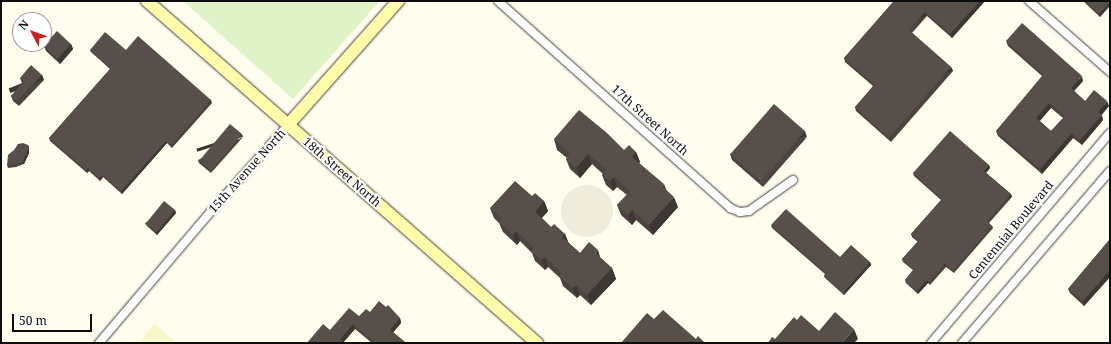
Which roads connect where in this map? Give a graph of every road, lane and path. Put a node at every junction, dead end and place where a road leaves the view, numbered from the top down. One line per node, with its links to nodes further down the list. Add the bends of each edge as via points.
1 (147, 1): 6 (street, 18th Street North)
2 (398, 1): 6 (street, 15th Avenue North)
3 (498, 1): 9 (street, 17th Street North, via 730,208 740,212 749,211)
4 (1029, 1): 5 (street)
5 (1110, 72)
6 (288, 125): 10 (street, 15th Avenue North); 11 (street, 18th Street North)
7 (1110, 133): 12 (street, Centennial Boulevard)
8 (1110, 171): 13 (street)
9 (793, 180)
10 (99, 343)
11 (537, 343)
12 (931, 343)
13 (962, 343)

